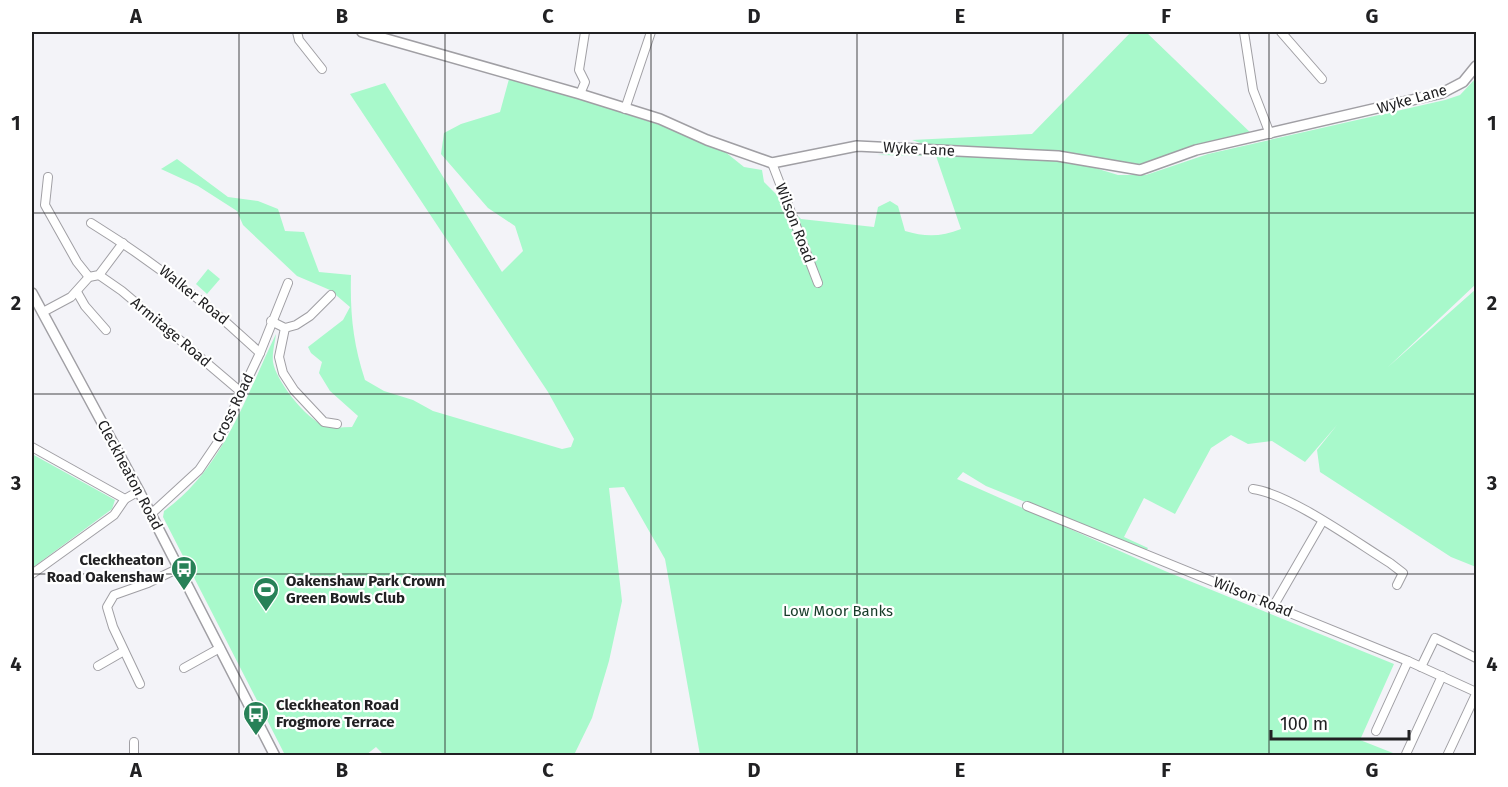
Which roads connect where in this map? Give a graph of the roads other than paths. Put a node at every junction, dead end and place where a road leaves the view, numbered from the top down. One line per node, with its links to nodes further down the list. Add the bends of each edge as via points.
1 (297, 32): 8 (street)
2 (362, 32): 10 (street)
3 (585, 32): 10 (street, via 579,70 585,81)
4 (651, 32): 11 (street)
5 (1244, 32): 12 (street, via 1252,90)
6 (1281, 32): 9 (street)
7 (1476, 66): 12 (street, Wyke Lane, via 1463,82 1442,93)
8 (322, 69)
9 (1322, 79)
10 (580, 94): 11 (street)
11 (626, 109): 13 (street)
12 (1270, 134): 13 (street, Wyke Lane, via 1196,150 1140,170 1058,156 857,146)
13 (772, 163): 20 (street, Wilson Road)
14 (48, 177): 18 (street, via 45,205)
15 (91, 223): 16 (street, Walker Road)
16 (123, 243): 17 (street); 28 (street, Walker Road, via 211,307)
17 (99, 275): 18 (street); 29 (street, Armitage Road)
18 (89, 277): 21 (street)
19 (288, 283): 25 (street, Cross Road)
20 (818, 283)
21 (77, 292): 24 (street); 27 (street)
22 (32, 293): 24 (street, Cleckheaton Road)
23 (331, 295): 26 (street, via 310,316)
24 (43, 312): 33 (street, Cleckheaton Road)
25 (271, 321): 26 (street); 28 (street, Cross Road)
26 (285, 328): 30 (street, via 279,357 283,373 324,422)
27 (106, 330)
28 (260, 353): 29 (street, Cross Road)
29 (241, 392): 36 (street, Cross Road, via 218,442 199,470)
30 (337, 424)
31 (32, 447): 34 (street)
32 (1253, 489): 37 (street, via 1269,492)
33 (139, 491): 34 (street); 36 (street, Cleckheaton Road)
34 (125, 499): 39 (street, via 114,515)
35 (1027, 506): 41 (street, Wilson Road)
36 (151, 514): 38 (street, Cleckheaton Road)
37 (1322, 522): 40 (street, via 1403,573); 41 (street)
38 (179, 568): 42 (street, Cleckheaton Road); 43 (street, via 114,595 107,607)
39 (32, 574)
40 (1397, 585)
41 (1274, 605): 45 (street, Wilson Road)
42 (220, 648): 48 (street); 56 (street, Cleckheaton Road)
43 (124, 651): 46 (street); 50 (street)
44 (1476, 658): 47 (street, via 1434,638)
45 (1408, 661): 47 (street, Wilson Road); 52 (street)
46 (98, 666)
47 (1421, 667): 49 (street, Wilson Road)
48 (184, 669)
49 (1442, 676): 51 (street, Wilson Road); 54 (street)
50 (140, 684)
51 (1476, 693): 57 (street)
52 (1376, 731)
53 (134, 742): 55 (street)
54 (1406, 754)
55 (134, 756)
56 (275, 756)
57 (1447, 756)

